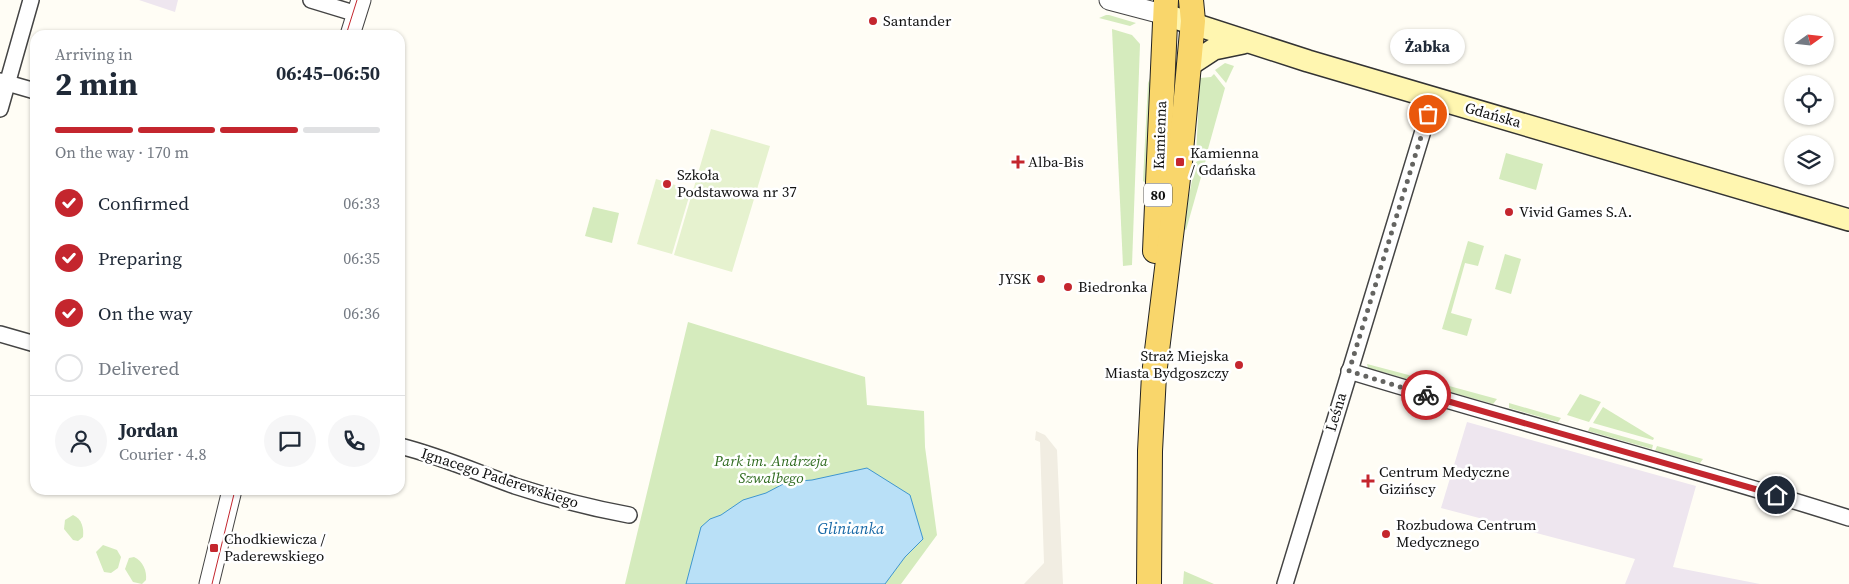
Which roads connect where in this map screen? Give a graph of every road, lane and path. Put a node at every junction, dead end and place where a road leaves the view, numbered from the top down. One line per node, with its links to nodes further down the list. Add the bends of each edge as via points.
1 (31, 0): 11 (street)
2 (311, 0): 5 (street)
3 (1109, 0): 6 (street, Gdańska)
4 (1191, 0): 7 (main road, 80)
5 (359, 7): 8 (street)
6 (1166, 8): 7 (main road, Gdańska); 19 (main road, Kamienna / 80, via 1155,238)
7 (1192, 23): 9 (main road, Gdańska); 10 (main road, Kamienna / 80)
8 (352, 30)
9 (1246, 42): 10 (main road, via 1214,49); 13 (main road, Gdańska)
10 (1188, 66): 19 (main road, Kamienna / 80, via 1180,162)
11 (4, 82): 12 (street); 14 (street)
12 (30, 90)
13 (1433, 98): 15 (main road, Gdańska); 18 (street, Leśna)
14 (0, 109)
15 (1849, 220)
16 (0, 334): 17 (street)
17 (30, 343)
18 (1349, 371): 23 (street); 26 (street, Leśna)
19 (1154, 375): 25 (main road, Kamienna / 80)
20 (405, 447): 22 (street, Ignacego Paderewskiego, via 441,457 515,486)
21 (231, 495): 24 (street)
22 (629, 516)
23 (1849, 518)
24 (209, 584)
25 (1149, 584)
26 (1285, 584)

